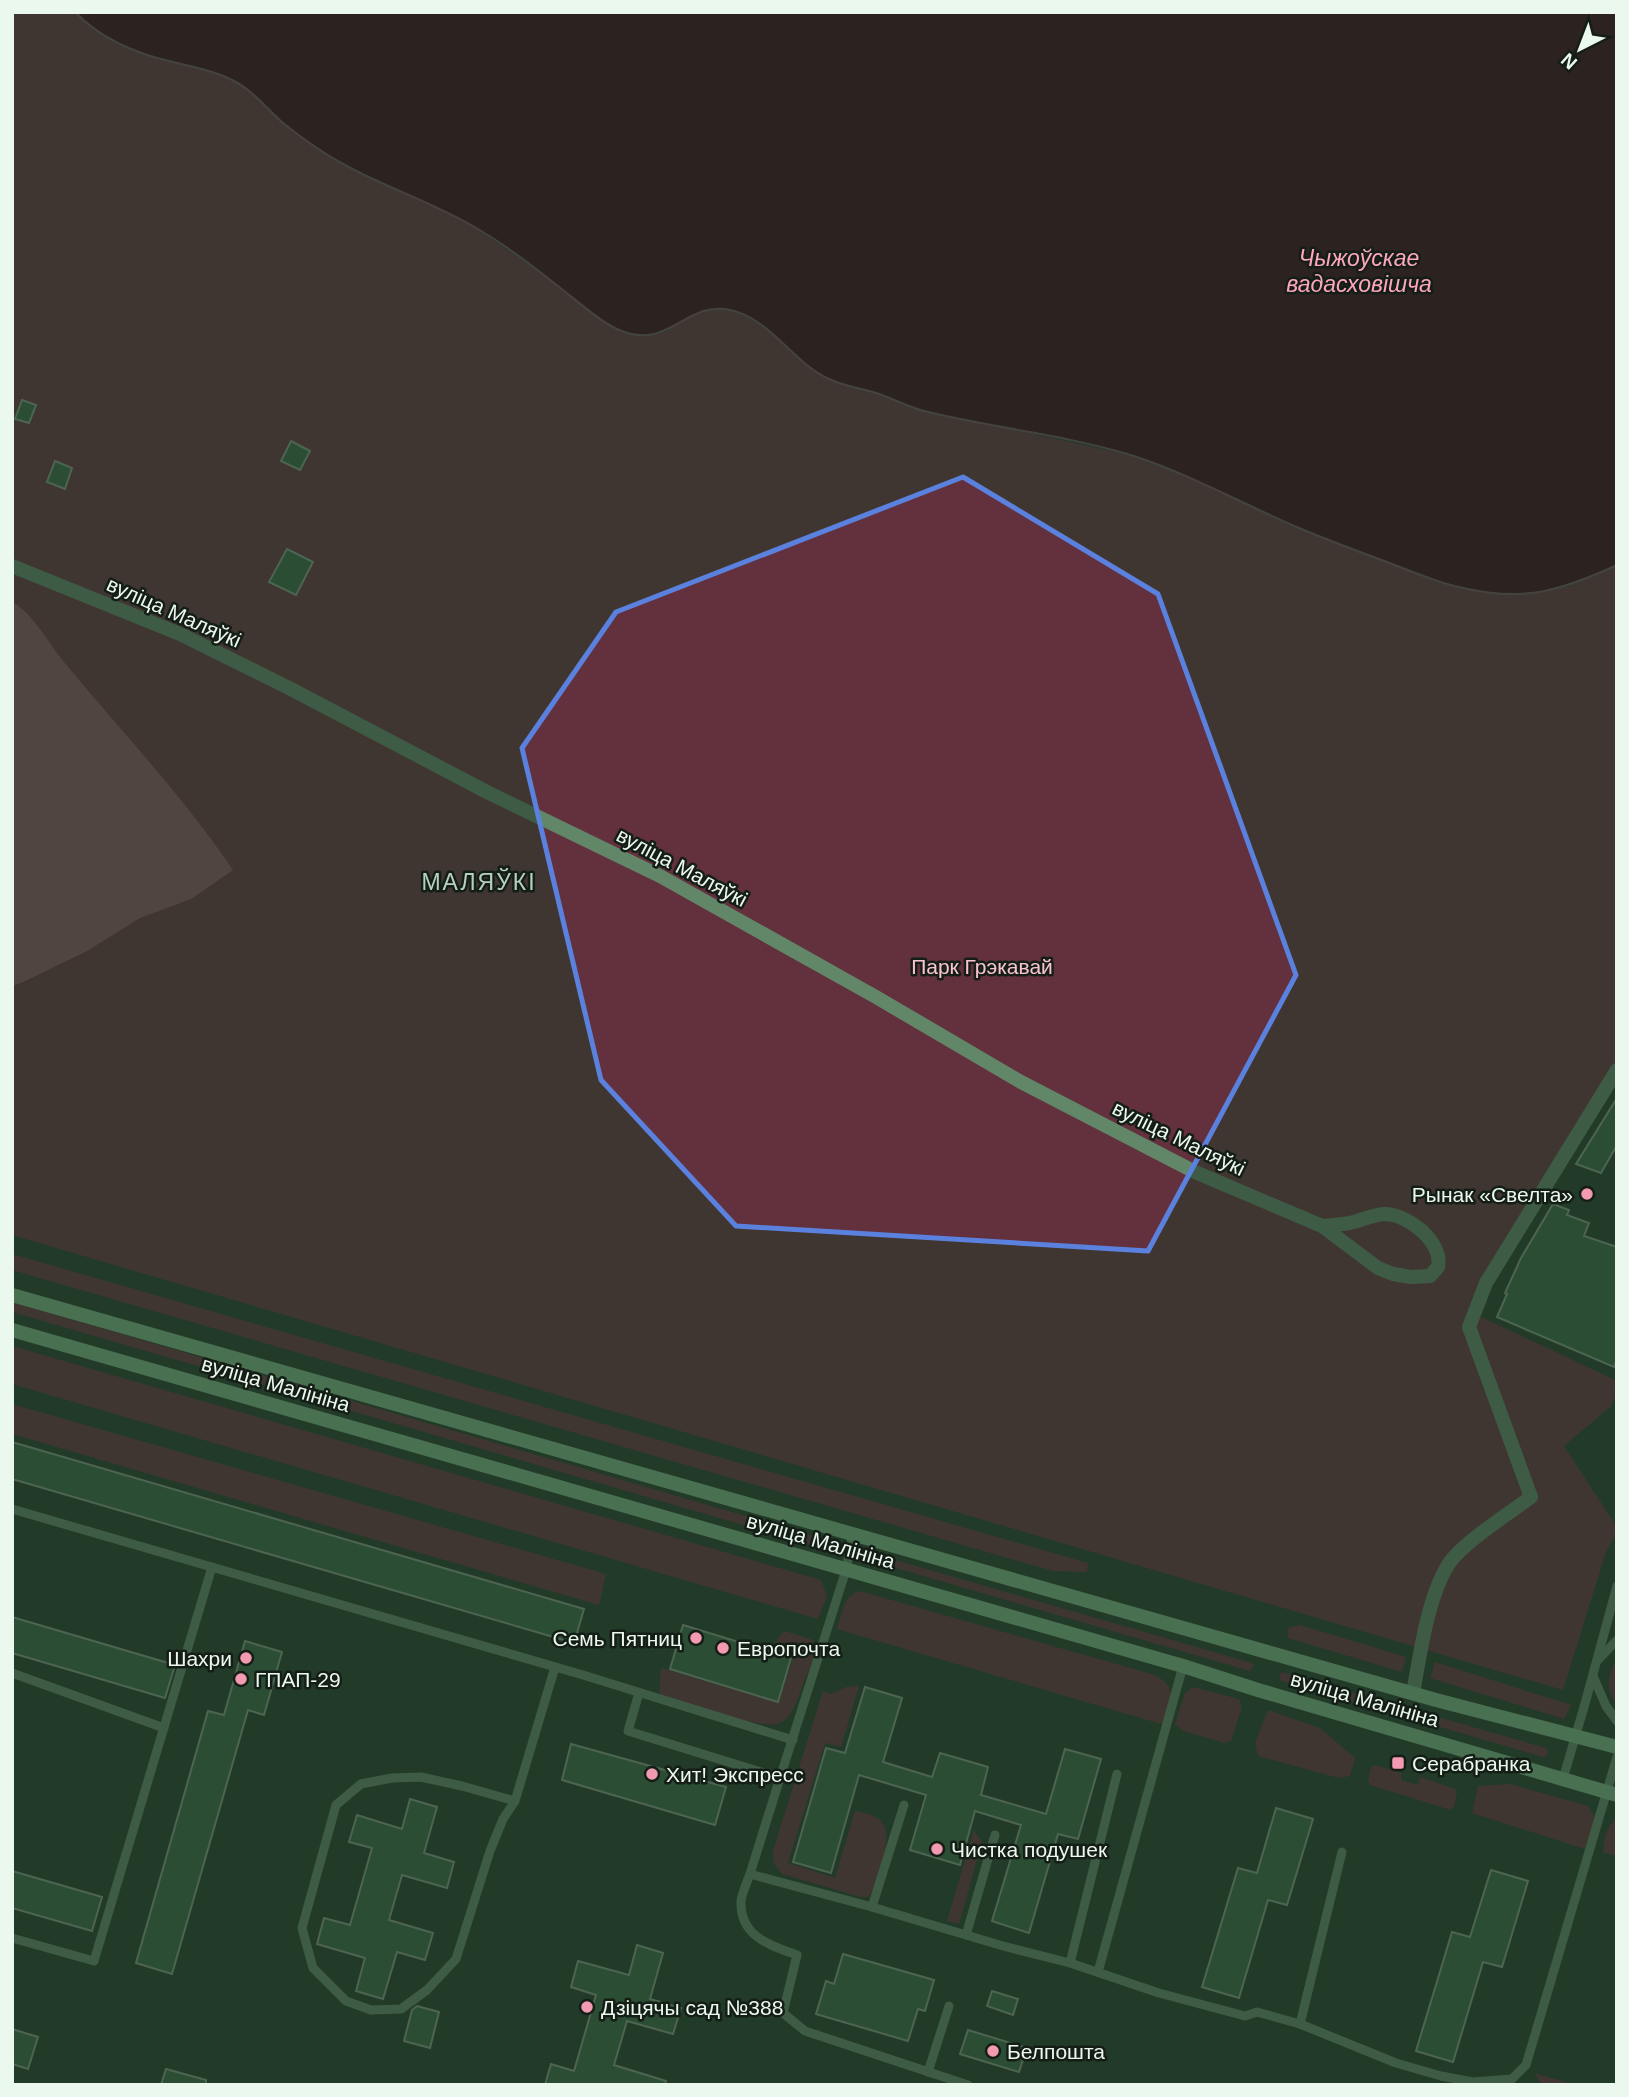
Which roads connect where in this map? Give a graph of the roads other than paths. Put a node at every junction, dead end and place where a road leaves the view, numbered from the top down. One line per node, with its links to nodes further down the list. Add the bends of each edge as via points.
1 (12, 566): 3 (street, вуліца Маляўкі, via 180,634 289,688 660,876 1021,1082 1195,1172)
2 (1617, 1070): 18 (street, via 1486,1283 1469,1327 1531,1497 1450,1561 1437,1587)
3 (1322, 1226): 3 (street, вуліца Маляўкі, via 1359,1256 1393,1274 1430,1276 1438,1267 1433,1243 1405,1220 1387,1214)
4 (12, 1295): 7 (main road, вуліца Малініна)
5 (12, 1330): 9 (main road, вуліца Малініна)
6 (12, 1509): 8 (lane)
7 (853, 1534): 9 (lane); 18 (main road, вуліца Малініна)
8 (212, 1567): 14 (lane); 20 (lane)
9 (846, 1570): 13 (main road, вуліца Малініна); 22 (lane)
10 (1617, 1586): 12 (lane)
11 (1617, 1640): 12 (lane)
12 (1597, 1661): 16 (lane)
13 (1183, 1666): 27 (main road, вуліца Малініна); 38 (lane)
14 (555, 1667): 17 (lane); 29 (lane)
15 (12, 1673): 20 (lane)
16 (1593, 1676): 19 (lane); 21 (lane)
17 (639, 1693): 22 (lane); 26 (lane, via 628,1731)
18 (1413, 1693): 21 (main road, вуліца Малініна)
19 (1617, 1721)
20 (164, 1728): 36 (lane, via 94,1961)
21 (1576, 1738): 23 (main road, вуліца Малініна); 27 (lane)
22 (793, 1740): 26 (lane)
23 (1617, 1747)
24 (1617, 1757): 28 (lane)
25 (1117, 1774): 37 (lane)
26 (780, 1778): 33 (lane)
27 (1563, 1779): 28 (main road, вуліца Малініна)
28 (1612, 1793): 42 (lane, via 1526,2065)
29 (515, 1801): 29 (lane, via 421,1777 361,1784 336,1805 302,1928 313,1968 346,2001 371,2010 401,2008 428,1990 456,1959 490,1851)
30 (904, 1805): 34 (lane)
31 (995, 1835): 35 (lane)
32 (1342, 1852): 40 (lane)
33 (750, 1874): 34 (lane); 41 (lane, via 741,1900 745,1922 758,1939 797,1955 783,2012 805,2031)
34 (872, 1907): 35 (lane)
35 (966, 1935): 37 (lane)
36 (12, 1938)
37 (1070, 1963): 38 (lane)
38 (1098, 1972): 40 (lane, via 1245,2016 1257,2012)
39 (949, 2006): 41 (lane)
40 (1300, 2025): 42 (lane, via 1441,2076)
41 (928, 2072): 43 (lane)
42 (1515, 2082)
43 (968, 2085)

